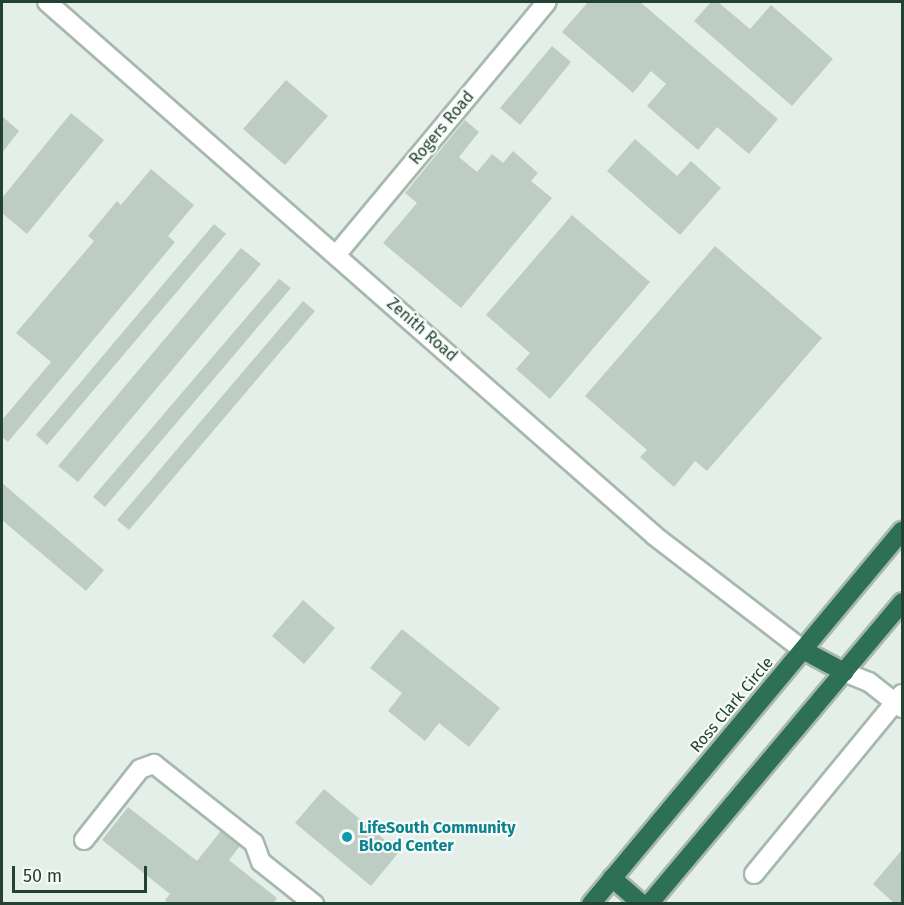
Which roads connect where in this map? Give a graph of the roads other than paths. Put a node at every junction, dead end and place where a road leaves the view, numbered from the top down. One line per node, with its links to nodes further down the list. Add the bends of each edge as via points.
1 (47, 2): 3 (street, Zenith Road)
2 (547, 2): 3 (street, Rogers Road)
3 (336, 255): 6 (street, Zenith Road, via 655,536)
4 (903, 531): 6 (highway, Ross Clark Circle)
5 (903, 602): 7 (highway)
6 (803, 650): 7 (highway); 11 (highway, Ross Clark Circle)
7 (844, 672): 8 (street); 15 (highway)
8 (900, 702): 10 (street)
9 (84, 840): 12 (street, via 140,769 154,764 254,843 261,862)
10 (754, 874)
11 (612, 878): 13 (highway, Ross Clark Circle); 14 (highway)
12 (315, 903)
13 (591, 903)
14 (642, 903)
15 (649, 903)

